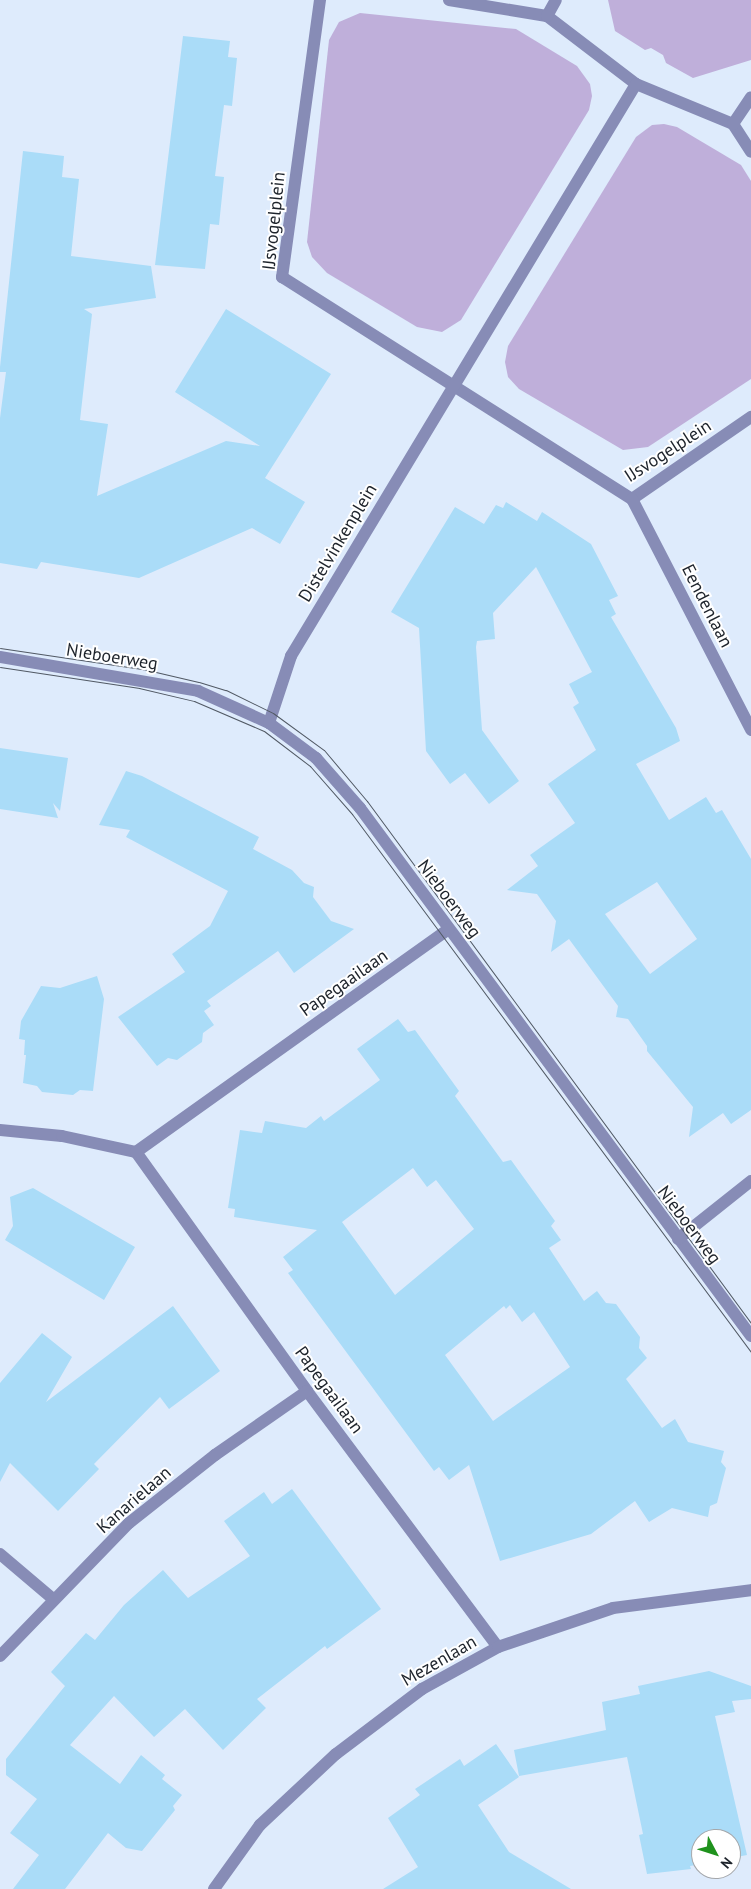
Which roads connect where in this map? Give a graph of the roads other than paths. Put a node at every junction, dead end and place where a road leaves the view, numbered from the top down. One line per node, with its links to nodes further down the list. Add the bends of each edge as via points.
1 (320, 0): 9 (street, IJsvogelplein, via 282,277)
2 (448, 0): 4 (street)
3 (556, 0): 4 (street)
4 (547, 16): 5 (street)
5 (636, 84): 7 (street); 9 (street)
6 (751, 97): 7 (street)
7 (733, 124): 8 (street)
8 (751, 152)
9 (451, 387): 11 (street, IJsvogelplein); 13 (street, Distelvinkenplein, via 291,656)
10 (751, 417): 11 (street, IJsvogelplein)
11 (632, 499): 14 (street, Eendenlaan)
12 (0, 657): 13 (street, Nieboerweg, via 198,691)
13 (269, 723): 15 (street, Nieboerweg, via 301,745 333,774)
14 (751, 730)
15 (449, 929): 17 (street, Papegaailaan); 19 (street, Nieboerweg)
16 (0, 1130): 17 (street, via 62,1136)
17 (136, 1152): 21 (street, Papegaailaan)
18 (751, 1181): 19 (street)
19 (678, 1239): 20 (street, Nieboerweg)
20 (751, 1336)
21 (307, 1391): 24 (street, Kanarielaan, via 216,1455 129,1523); 25 (street, Papegaailaan)
22 (0, 1554): 24 (street)
23 (751, 1590): 25 (street, Mezenlaan, via 613,1608)
24 (53, 1599): 26 (street, Kanarielaan)
25 (498, 1648): 27 (street, Mezenlaan, via 422,1689 336,1754 260,1825)
26 (0, 1656)
27 (214, 1889)

